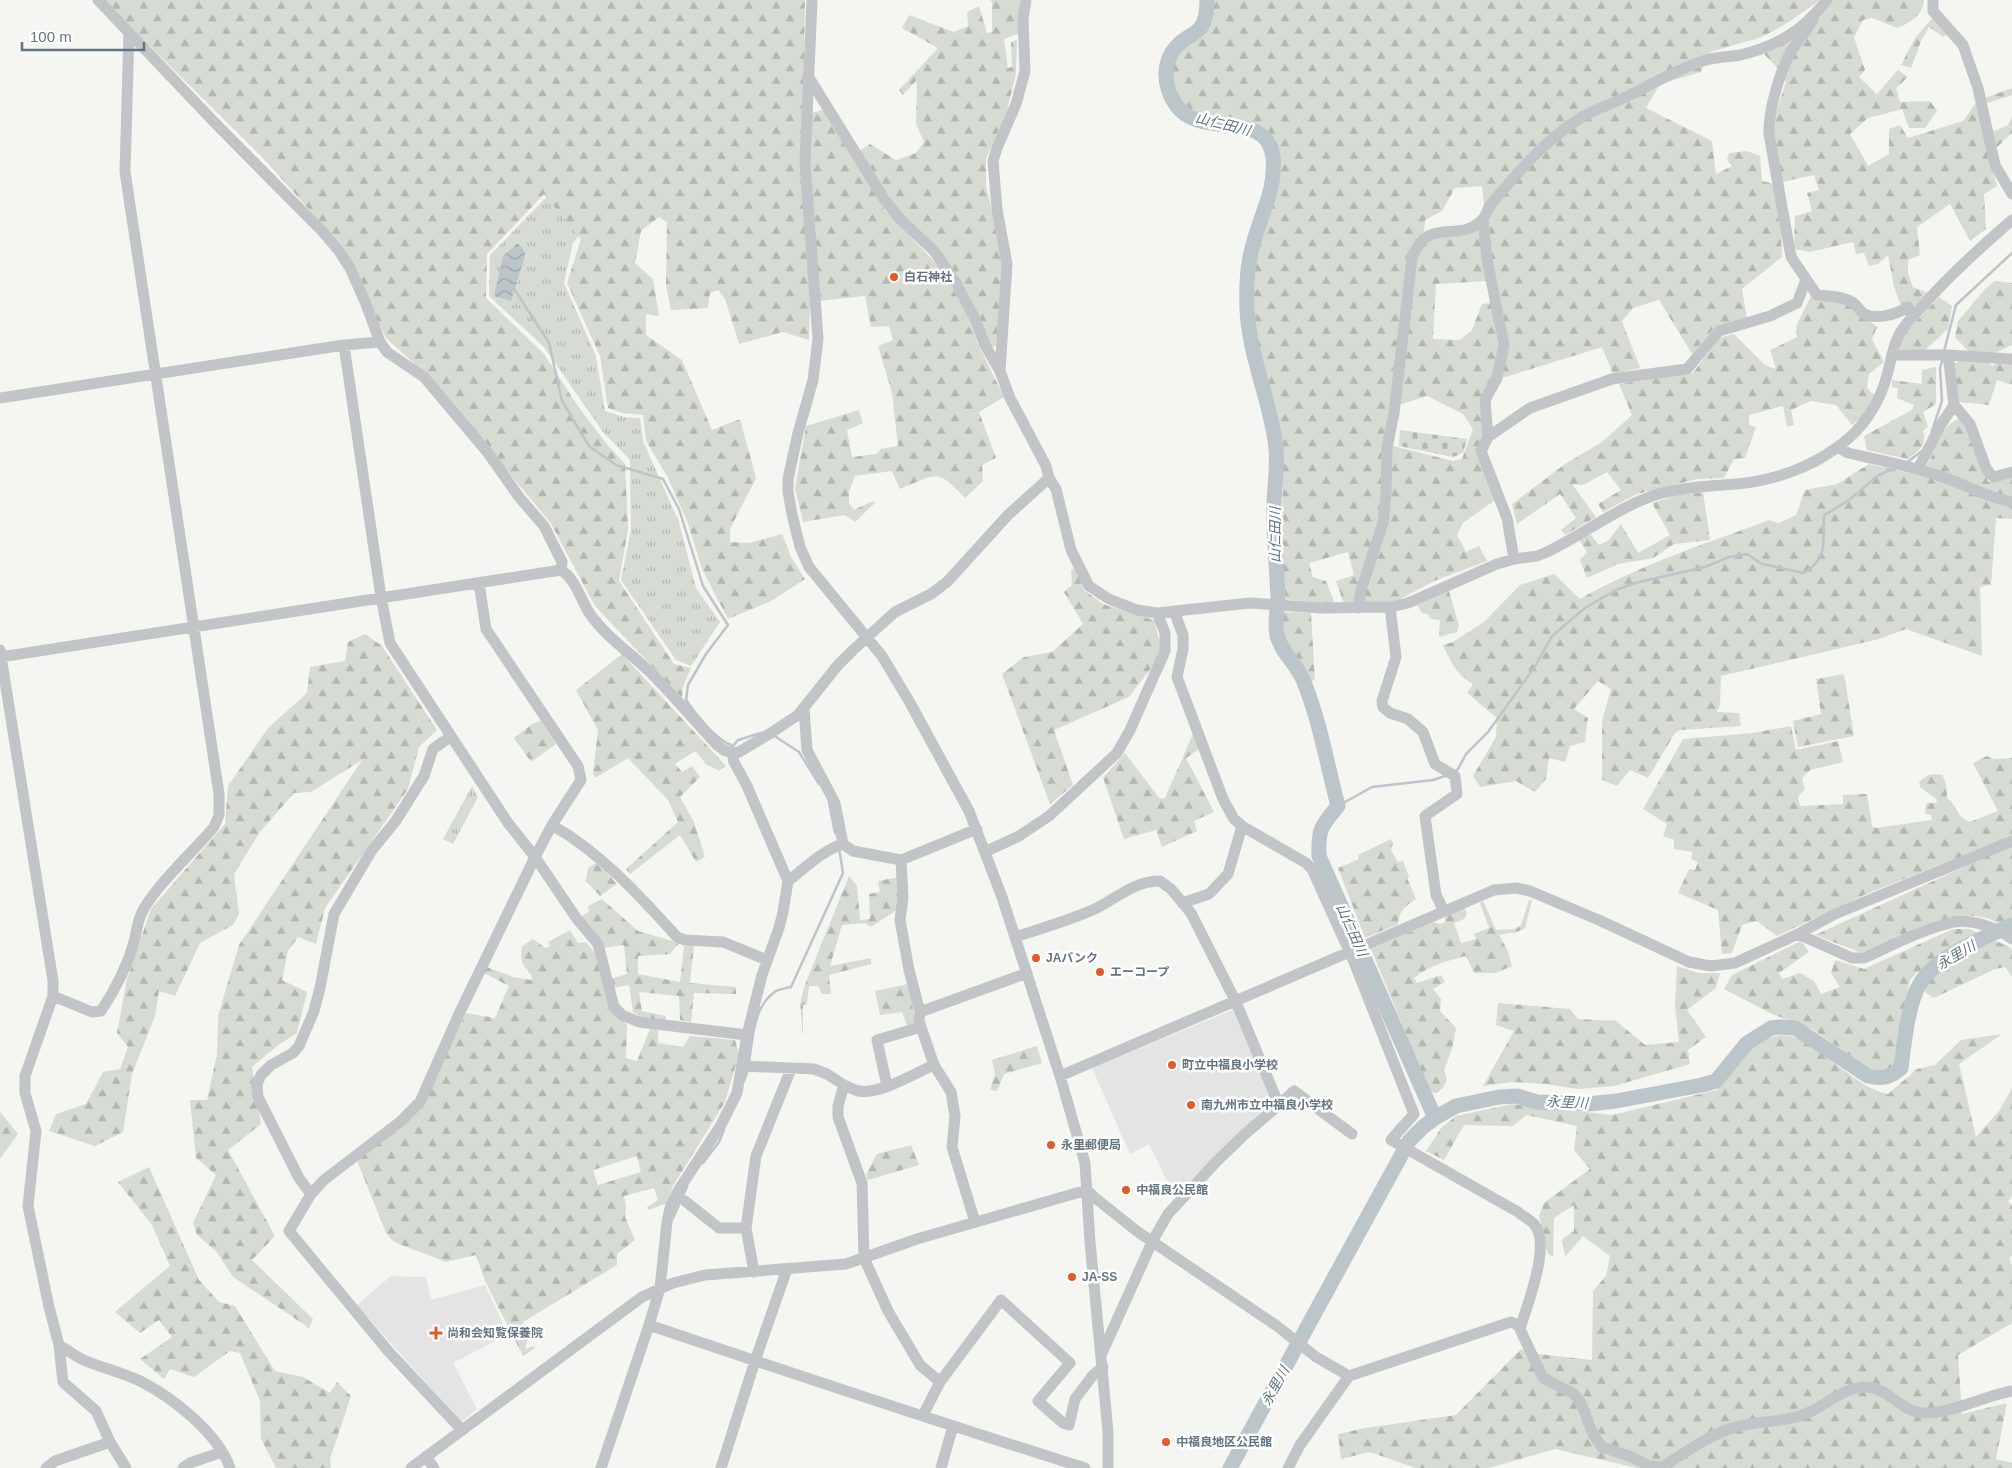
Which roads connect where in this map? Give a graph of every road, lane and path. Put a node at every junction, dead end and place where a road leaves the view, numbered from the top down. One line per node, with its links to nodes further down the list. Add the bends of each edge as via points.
1 (98, 0): 7 (street)
2 (812, 0): 8 (street)
3 (1026, 0): 19 (street, via 1025,71 1016,104 993,161 997,209 1007,264)
4 (1827, 0): 6 (street)
5 (1933, 0): 9 (street, via 1933,11 1963,45 1978,88 1995,165)
6 (1815, 13): 10 (street, via 1796,32 1777,43 1740,55 1706,60 1582,117 1527,161); 12 (street, via 1807,32 1790,54 1769,124 1791,257)
7 (129, 32): 14 (street, via 339,251 350,268); 20 (street, via 125,172)
8 (808, 76): 19 (street, via 884,199 934,251 956,283); 38 (street, via 805,163 818,339 813,380 791,463 788,492 804,559)
9 (2012, 194)
10 (1482, 219): 23 (street, via 1504,345 1497,378 1485,400); 34 (street, via 1463,230 1429,235 1416,248 1412,258 1387,448 1382,523)
11 (2012, 220): 13 (street, via 1959,266)
12 (1806, 280): 13 (street, via 1817,295 1842,298 1872,316 1898,313 1908,307); 23 (street, via 1797,303 1770,316 1718,331 1687,369 1612,379 1530,408)
13 (1912, 317): 16 (street, via 1901,332)
14 (380, 342): 15 (street); 30 (street, via 386,352 424,377 492,458 544,526 562,562)
15 (344, 345): 20 (street); 32 (street)
16 (1892, 355): 17 (street); 24 (street, via 1881,394 1870,416)
17 (1944, 355): 18 (street); 22 (street)
18 (2012, 359)
19 (1000, 371): 27 (street)
20 (154, 375): 21 (street); 37 (street)
21 (0, 398)
22 (1954, 404): 25 (street); 26 (street, via 1970,424 1990,475 1994,477)
23 (1488, 437): 29 (street, via 1481,451 1506,518)
24 (1838, 447): 25 (street, via 1848,453); 29 (street, via 1799,469 1765,480 1676,489 1655,495 1547,552)
25 (1918, 469): 28 (street, via 1967,485 1993,498)
26 (2012, 472)
27 (1049, 478): 36 (street, via 1056,489 1071,550 1089,586 1109,599 1137,610); 38 (street, via 1008,515 947,582 895,612)
28 (2012, 502)
29 (1514, 559): 33 (street, via 1408,603)
30 (561, 570): 31 (street); 42 (street, via 572,581 597,623 651,673 717,745)
31 (479, 583): 32 (street); 43 (street, via 486,629 578,766 581,780)
32 (381, 597): 37 (street); 41 (street, via 390,643)
33 (1390, 607): 34 (street); 53 (street, via 1396,657 1383,707 1408,719 1423,732 1435,764 1452,774 1457,794 1425,816 1436,895)
34 (1358, 608): 35 (street, via 1234,603)
35 (1174, 611): 36 (street); 44 (street, via 1183,634 1177,677 1223,799 1234,819)
36 (1157, 613): 48 (street, via 1165,633 1165,651 1124,742 1106,764 1049,816 1019,836)
37 (193, 626): 39 (street); 60 (street, via 219,794 214,827 143,910 127,964 101,1011 92,1012)
38 (867, 637): 40 (street, via 838,665); 45 (street, via 896,676)
39 (1, 658): 60 (street)
40 (804, 709): 42 (street, via 770,734); 47 (street, via 807,750 835,803)
41 (450, 737): 49 (street); 74 (street, via 433,749 424,776 395,822 372,850 334,914 314,1011 299,1046 271,1065 257,1084 258,1097 299,1178)
42 (732, 753): 51 (street)
43 (552, 825): 49 (street); 58 (street, via 572,837 621,878 677,937 723,942)
44 (1242, 826): 52 (street, via 1228,874 1209,894); 57 (street, via 1312,868)
45 (977, 830): 48 (street); 50 (street)
46 (2012, 841): 54 (street, via 1834,914)
47 (840, 845): 50 (street, via 853,851); 51 (street)
48 (985, 852): 55 (street)
49 (535, 857): 64 (street, via 598,944 614,1007 622,1015 639,1022); 74 (street, via 420,1102)
50 (900, 860): 62 (street, via 903,898 900,920 908,970)
51 (788, 880): 58 (street, via 779,928)
52 (1182, 903): 55 (street, via 1160,881 1147,881 1096,908); 61 (street, via 1191,912)
53 (1444, 911): 54 (street, via 1494,890 1516,888 1600,921 1689,962 1711,966 1734,963); 57 (street)
54 (1798, 934): 56 (street, via 1858,959 1955,922 1992,927)
55 (1016, 937): 59 (street)
56 (2009, 937)
57 (1350, 952): 61 (street); 84 (street, via 1414,1114 1391,1140 1518,1212 1535,1225 1542,1247 1540,1262)
58 (767, 960): 64 (street)
59 (1026, 973): 62 (street); 68 (street)
60 (53, 996): 85 (street, via 25,1076 24,1093 36,1131 28,1206)
61 (1236, 1002): 68 (street); 71 (street)
62 (920, 1012): 63 (street)
63 (921, 1027): 65 (street); 70 (street, via 877,1040)
64 (747, 1035): 66 (street)
65 (934, 1065): 70 (street); 76 (street, via 951,1092 955,1116 952,1147)
66 (748, 1066): 67 (street); 82 (street, via 721,1125 670,1208)
67 (791, 1069): 69 (street, via 814,1069); 77 (street, via 756,1156)
68 (1060, 1076): 73 (street, via 1082,1149)
69 (844, 1085): 70 (street, via 859,1091); 79 (street, via 838,1117 862,1183)
70 (887, 1086)
71 (1280, 1105): 72 (street, via 1294,1091); 78 (street, via 1216,1162 1168,1214)
72 (1352, 1134)
73 (1087, 1190): 76 (street); 78 (street, via 1138,1232); 86 (street)
74 (311, 1194): 94 (street, via 289,1231 389,1352)
75 (686, 1201): 77 (street, via 719,1228)
76 (975, 1222): 79 (street)
77 (746, 1228): 81 (street)
78 (1153, 1240): 86 (street); 89 (street, via 1316,1357)
79 (864, 1258): 80 (street, via 846,1264); 90 (street, via 888,1311 920,1365)
80 (788, 1269): 81 (street); 87 (street)
81 (754, 1272): 82 (street, via 705,1275)
82 (660, 1288): 83 (street); 94 (street, via 627,1307)
83 (649, 1325): 87 (street); 104 (street)
84 (1520, 1329): 89 (street, via 1511,1322); 91 (street, via 1543,1378 1574,1394 1602,1447 1658,1468 1718,1434 1739,1426 1804,1414 1857,1387 1868,1386 1883,1391 1900,1404 1923,1413)
85 (59, 1345): 95 (street, via 63,1382 96,1411); 96 (street, via 83,1360 139,1381 166,1397 194,1419)
86 (1102, 1353): 88 (street)
87 (755, 1361): 92 (street); 105 (street)
88 (1103, 1367): 90 (street, via 1093,1374 1076,1399 1069,1426 1063,1423 1038,1401 1070,1363 1001,1300); 108 (street)
89 (1349, 1376): 109 (street, via 1300,1445)
90 (940, 1382): 92 (street)
91 (2012, 1391)
92 (922, 1415): 93 (street)
93 (953, 1426): 106 (street); 107 (street)
94 (462, 1430): 97 (street)
95 (110, 1442): 98 (street, via 55,1461); 99 (street)
96 (222, 1452): 100 (street); 101 (street)
97 (426, 1456): 102 (street); 103 (street)
98 (46, 1468)
99 (126, 1468)
100 (183, 1468)
101 (230, 1468)
102 (411, 1468)
103 (434, 1468)
104 (601, 1468)
105 (721, 1468)
106 (940, 1468)
107 (1086, 1468)
108 (1108, 1468)
109 (1288, 1468)

